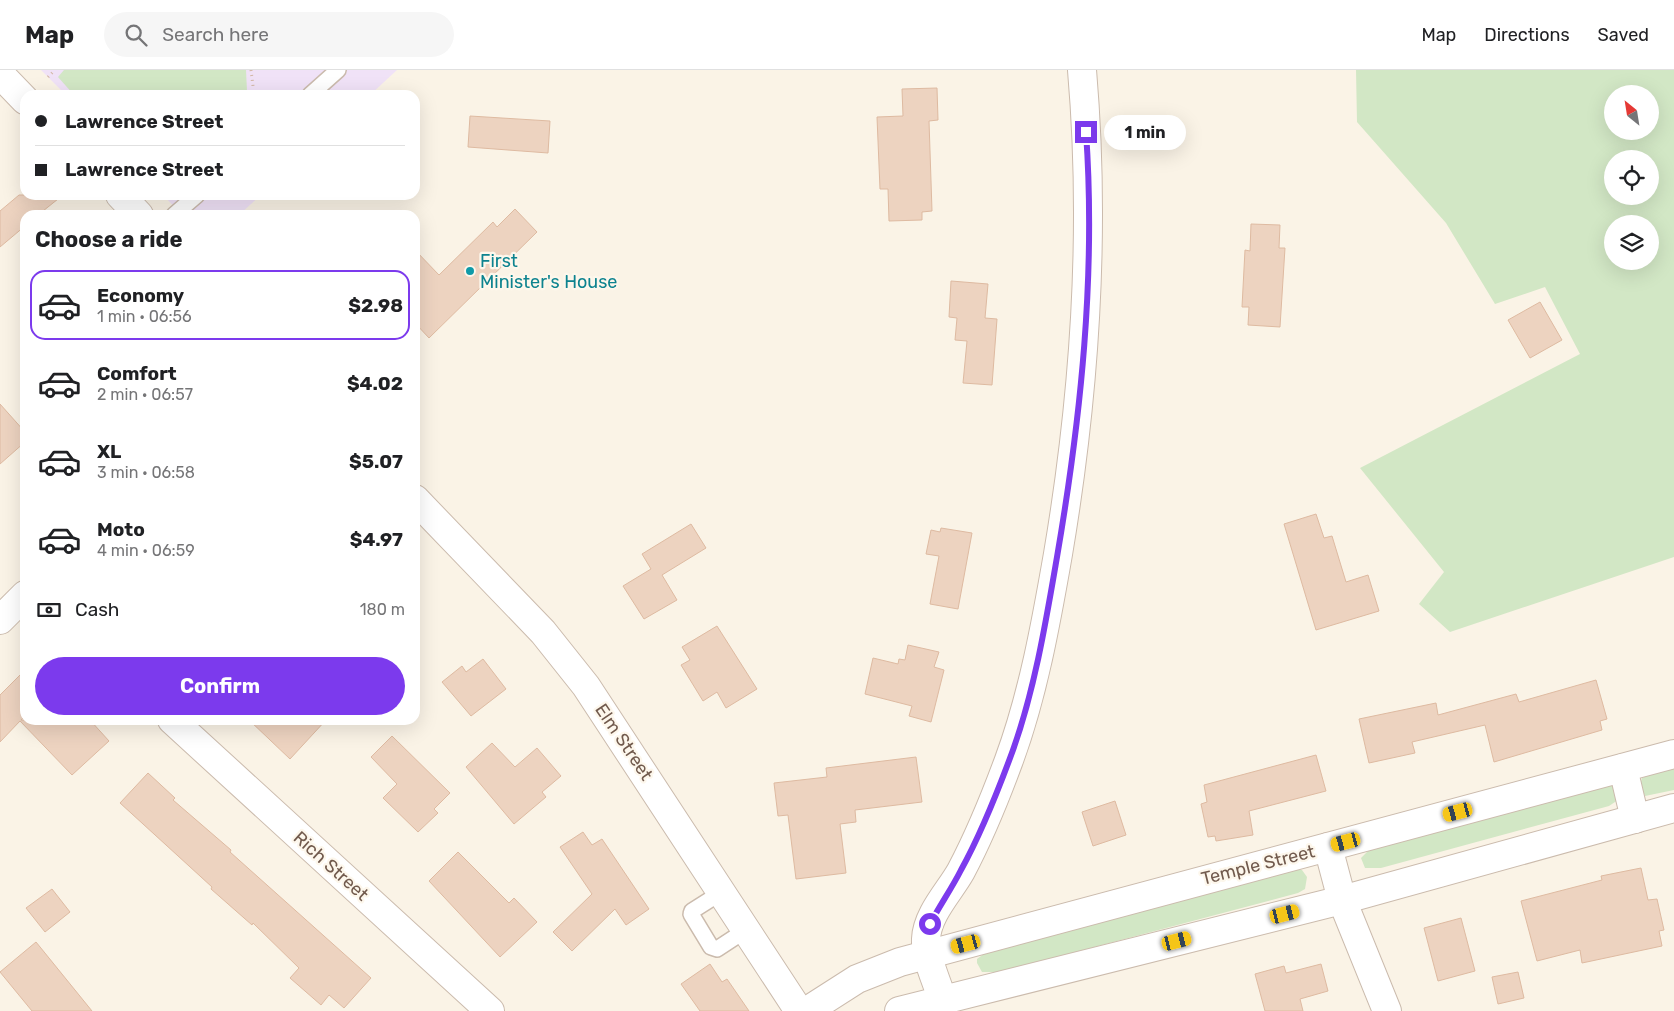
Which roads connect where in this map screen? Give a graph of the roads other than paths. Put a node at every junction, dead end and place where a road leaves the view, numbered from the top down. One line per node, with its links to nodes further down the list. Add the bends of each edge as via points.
1 (338, 70): 4 (lane)
2 (1082, 70): 22 (street, via 1088,148 1088,271 1080,392 1064,519 1042,638 1014,747 987,818 961,872 930,924 926,939)
3 (0, 74): 5 (street)
4 (316, 90)
5 (20, 95)
6 (125, 200): 8 (street)
7 (191, 200): 9 (lane)
8 (134, 210)
9 (180, 210)
10 (420, 504): 19 (street, Elm Street, via 560,652 634,756)
11 (20, 600): 12 (street)
12 (0, 620)
13 (177, 725): 24 (street, Rich Street)
14 (1674, 754): 15 (street, Temple Street)
15 (1623, 768): 17 (street); 18 (street, Temple Street)
16 (1674, 808): 17 (street)
17 (1636, 819): 20 (street)
18 (1328, 847): 20 (street); 22 (street, Temple Street)
19 (722, 892): 21 (street, Elm Street); 21 (lane, via 691,914 711,947 717,949)
20 (1342, 900): 23 (street); 28 (street)
21 (746, 930): 25 (street, Elm Street)
22 (928, 954): 23 (street); 26 (street, Temple Street, via 857,979)
23 (942, 999): 27 (street)
24 (490, 1011)
25 (799, 1011)
26 (807, 1011)
27 (899, 1011)
28 (1387, 1011)

